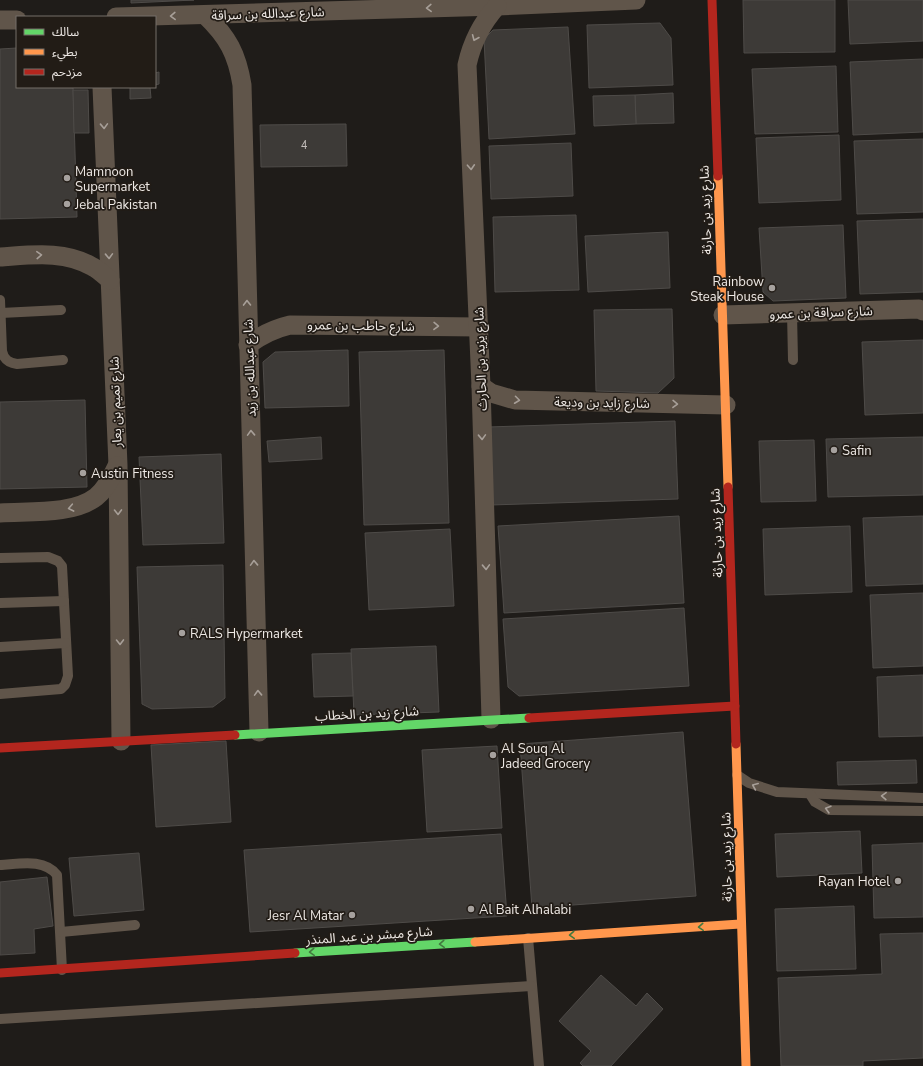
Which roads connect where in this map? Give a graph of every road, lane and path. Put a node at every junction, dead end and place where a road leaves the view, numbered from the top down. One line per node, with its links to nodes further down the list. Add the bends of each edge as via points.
1 (636, 0): 3 (street, شارع عبدالله بن سراقة)
2 (712, 0): 16 (street, شارع زيد بن حارثة)
3 (497, 6): 4 (street, شارع عبدالله بن سراقة, one-way to 4); 17 (street, شارع يزيد بن الحارث, one-way to 17, via 477,33 467,65)
4 (205, 15): 5 (street, شارع عبدالله بن سراقة, one-way to 5); 18 (street, شارع عبدالله بن زيد, one-way to 4, via 242,85 239,65 231,46 220,29)
5 (156, 17)
6 (0, 20): 7 (street)
7 (16, 20)
8 (102, 88): 10 (street, شارع تميم بن يعار, one-way to 10)
9 (0, 257): 10 (street, one-way to 10, via 51,254 73,258 94,267)
10 (110, 280): 23 (street, شارع تميم بن يعار)
11 (0, 300): 14 (lane)
12 (922, 309): 15 (street, شارع سراقة بن عمرو)
13 (61, 310): 14 (lane)
14 (0, 313): 19 (lane, via 2,351 8,362 17,364)
15 (792, 313): 16 (street, شارع سراقة بن عمرو); 20 (lane)
16 (723, 315): 22 (street, شارع زيد بن حارثة)
17 (479, 327): 18 (street, شارع حاطب بن عمرو, one-way to 17, via 260,336 290,325); 21 (street, شارع يزيد بن الحارث)
18 (248, 345): 33 (street, شارع عبدالله بن زيد, one-way to 18)
19 (63, 360)
20 (793, 360)
21 (481, 386): 22 (street, شارع زايد بن وديعة, one-way to 22, via 503,397 527,401); 32 (street, شارع يزيد بن الحارث, one-way to 32)
22 (726, 405): 31 (street, شارع زيد بن حارثة)
23 (118, 465): 24 (street, one-way to 24, via 109,482 96,497 79,506 60,510); 34 (street, شارع تميم بن يعار, one-way to 34)
24 (0, 513)
25 (0, 558): 26 (lane, via 53,558 62,566)
26 (64, 601): 27 (lane); 28 (lane)
27 (0, 603)
28 (66, 643): 29 (lane); 30 (lane, via 68,681 61,689)
29 (0, 647)
30 (0, 694)
31 (734, 706): 32 (street, شارع زيد بن الخطاب); 36 (street, شارع زيد بن حارثة)
32 (490, 719): 33 (street, شارع زيد بن الخطاب)
33 (259, 732): 34 (street, شارع زيد بن الخطاب)
34 (121, 741): 35 (street, شارع زيد بن الخطاب)
35 (0, 748)
36 (737, 775): 37 (lane, one-way to 36, via 763,789); 41 (street, شارع زيد بن حارثة)
37 (810, 794): 38 (lane, one-way to 37); 39 (lane, one-way to 37, via 836,811 822,807)
38 (923, 798)
39 (923, 811)
40 (0, 865): 43 (lane, via 40,863 53,869 58,882)
41 (740, 924): 44 (street, شارع مبشر بن عبد المنذر, one-way to 44); 50 (street, شارع زيد بن حارثة)
42 (135, 925): 43 (lane)
43 (61, 932): 45 (lane)
44 (528, 938): 45 (street, شارع مبشر بن عبد المنذر, one-way to 45); 47 (lane)
45 (62, 970): 46 (street, شارع مبشر بن عبد المنذر)
46 (0, 973)
47 (531, 986): 48 (lane); 49 (lane)
48 (0, 1019)
49 (539, 1066)
50 (746, 1066)

